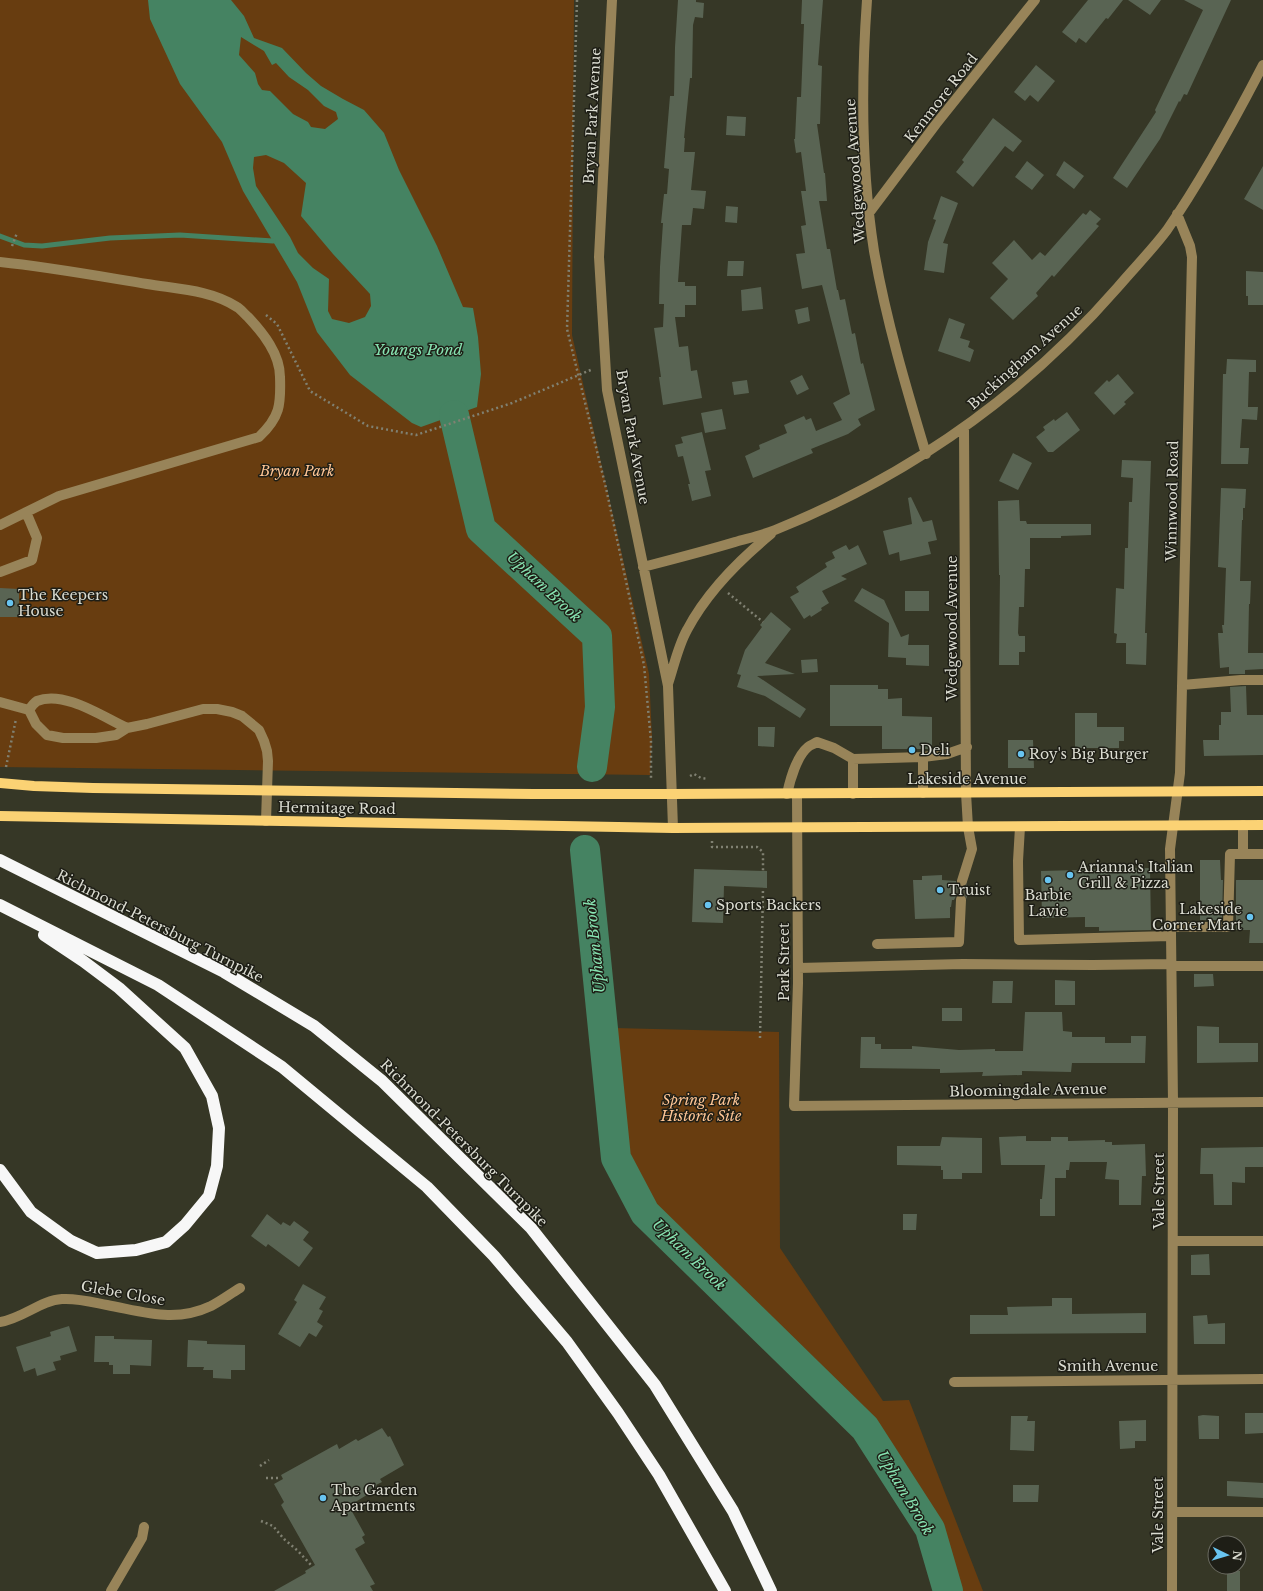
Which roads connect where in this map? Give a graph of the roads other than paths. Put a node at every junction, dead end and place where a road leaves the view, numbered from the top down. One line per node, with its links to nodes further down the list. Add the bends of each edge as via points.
1 (612, 0): 13 (street, Bryan Park Avenue, via 599,257 607,390)
2 (867, 0): 5 (street, Wedgewood Avenue, via 863,53 863,109)
3 (1035, 0): 5 (street, Kenmore Road, via 936,124)
4 (1263, 65): 6 (street, Buckingham Avenue, via 1229,130)
5 (870, 213): 9 (street, Wedgewood Avenue, via 874,252 895,349)
6 (1177, 214): 8 (street, Buckingham Avenue, via 1148,253 1094,315 1061,348); 16 (street, Winnwood Road, via 1192,257)
7 (0, 262): 10 (street, via 46,267 210,295 238,307 274,351 280,372 277,413 271,425 259,437 59,496)
8 (964, 428): 9 (street, Buckingham Avenue); 21 (street, Wedgewood Avenue)
9 (926, 454): 12 (street, Buckingham Avenue, via 837,503)
10 (26, 512): 11 (street); 14 (street, via 37,538 32,560)
11 (0, 525)
12 (774, 531): 13 (street, Buckingham Avenue); 17 (street, Buckingham Avenue, via 748,552 710,594 687,630)
13 (643, 567): 17 (street, Bryan Park Avenue)
14 (0, 572)
15 (1263, 680): 16 (street)
16 (1182, 685): 27 (street, Winnwood Road, via 1180,773)
17 (668, 686): 30 (street, Bryan Park Avenue)
18 (0, 702): 19 (street)
19 (29, 710): 20 (street, via 36,701 50,698 68,700); 20 (street, via 36,724 47,735 63,738 116,736)
20 (127, 728): 25 (street, via 203,709 232,712 251,722 259,730 264,741 268,760)
21 (967, 747): 22 (street, via 947,754); 29 (street, Wedgewood Avenue)
22 (923, 757): 23 (street); 28 (street)
23 (853, 759): 31 (street, via 817,742 808,747 799,759); 33 (street)
24 (0, 783): 25 (main road, Hermitage Road, via 93,788)
25 (267, 790): 30 (main road, Hermitage Road); 35 (street)
26 (1263, 791): 27 (main road, Lakeside Avenue)
27 (1177, 792): 29 (main road, Lakeside Avenue); 36 (street, Vale Street)
28 (923, 793): 29 (main road, Lakeside Avenue); 33 (main road, Lakeside Avenue)
29 (966, 793): 40 (street, Wedgewood Avenue)
30 (672, 794): 31 (main road, Lakeside Avenue); 42 (street, Bryan Park Avenue)
31 (786, 794): 32 (main road, Lakeside Avenue)
32 (798, 794): 33 (main road, Lakeside Avenue); 39 (street, Park Street)
33 (853, 794)
34 (0, 816): 35 (main road, Hermitage Road)
35 (266, 821): 42 (main road, Hermitage Road)
36 (1172, 825): 37 (main road); 41 (main road); 49 (street, Vale Street)
37 (1243, 825): 38 (main road); 43 (street)
38 (1263, 825)
39 (798, 827): 40 (main road); 42 (main road); 53 (street, Park Street)
40 (968, 827): 41 (main road); 46 (street, Wedgewood Avenue, via 972,849)
41 (1020, 827): 49 (street, via 1019,940)
42 (673, 828)
43 (1243, 854): 44 (street); 49 (street, via 1230,854 1228,927)
44 (1263, 854)
45 (0, 860): 70 (highway, Richmond-Petersburg Turnpike, via 224,972 314,1026 382,1081 531,1228 655,1385 733,1510)
46 (962, 881)
47 (961, 900): 50 (street, via 959,942)
48 (0, 905): 57 (highway, via 119,988 185,1048 212,1096 219,1128 217,1166 209,1196 185,1225 166,1242 136,1250 97,1253 71,1241 32,1212); 69 (highway, via 158,985 263,1054 427,1187 494,1256 567,1342 618,1412 659,1476)
49 (1170, 932): 51 (street, Vale Street)
50 (877, 944)
51 (1171, 965): 52 (street); 53 (street, via 963,964); 54 (street, Vale Street)
52 (1263, 966)
53 (798, 968): 56 (street, Park Street)
54 (1173, 1102): 55 (street, Bloomingdale Avenue); 56 (street, Bloomingdale Avenue); 58 (street, Vale Street)
55 (1263, 1102)
56 (794, 1106)
57 (0, 1170)
58 (1173, 1241): 59 (street); 63 (street, Vale Street)
59 (1263, 1241)
60 (240, 1288): 61 (street, Glebe Close, via 212,1306 173,1316 75,1298 60,1299)
61 (0, 1322)
62 (1263, 1379): 63 (street, Smith Avenue)
63 (1172, 1380): 64 (street, Smith Avenue); 65 (street, Vale Street)
64 (954, 1382)
65 (1172, 1512): 66 (street); 71 (street, Vale Street)
66 (1263, 1512)
67 (144, 1528): 68 (street, via 142,1538)
68 (111, 1591)
69 (724, 1591)
70 (771, 1591)
71 (1172, 1591)

